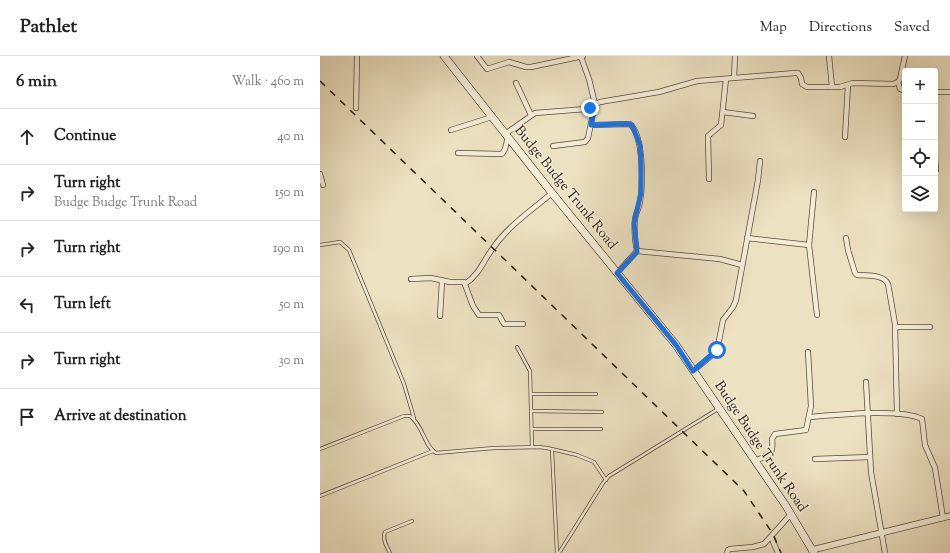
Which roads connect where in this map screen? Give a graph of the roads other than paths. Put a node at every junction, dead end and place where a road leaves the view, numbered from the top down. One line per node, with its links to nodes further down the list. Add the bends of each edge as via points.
1 (357, 56): 19 (street)
2 (445, 56): 23 (main road, Budge Budge Trunk Road)
3 (477, 56): 8 (street, via 487,69 507,62 526,67)
4 (582, 56): 8 (street); 18 (street)
5 (735, 56): 9 (street)
6 (829, 56): 14 (street)
7 (904, 56): 11 (street)
8 (563, 58)
9 (734, 78): 10 (street); 14 (street, via 798,73 804,86)
10 (726, 79): 18 (street, via 697,81 659,92); 20 (street)
11 (898, 82): 13 (street); 15 (street)
12 (516, 83): 21 (street)
13 (848, 85): 14 (street); 27 (street)
14 (832, 87)
15 (902, 90)
16 (938, 92): 17 (street)
17 (950, 92)
18 (595, 104): 21 (street, via 586,109); 24 (street)
19 (356, 108)
20 (723, 112): 22 (street); 32 (street, via 720,127 708,136)
21 (531, 115): 26 (street)
22 (752, 116)
23 (492, 117): 25 (street); 26 (main road, Budge Budge Trunk Road)
24 (591, 125): 28 (street, via 585,142); 40 (street, via 630,124 640,145 641,193 634,223)
25 (451, 130)
26 (507, 136): 29 (street, via 502,154); 35 (main road, Budge Budge Trunk Road)
27 (845, 137)
28 (553, 146)
29 (458, 153)
30 (760, 161): 36 (street)
31 (320, 174): 33 (street)
32 (709, 179)
33 (323, 185)
34 (814, 192): 39 (street)
35 (552, 193): 42 (main road, Budge Budge Trunk Road); 45 (street, via 500,239 475,277)
36 (747, 238): 39 (street); 41 (street)
37 (846, 238): 49 (street, via 855,273 886,280)
38 (320, 245): 63 (lane, via 340,242 349,250 401,377)
39 (809, 245): 46 (street)
40 (637, 252): 41 (street, via 720,259); 42 (street)
41 (742, 265): 53 (street, via 736,300 723,320 717,350)
42 (617, 273): 53 (main road, Budge Budge Trunk Road, via 676,345)
43 (411, 279): 44 (street)
44 (442, 280): 45 (street, via 460,281); 47 (street)
45 (465, 284): 48 (street, via 479,315 499,315 504,324)
46 (817, 315)
47 (440, 316)
48 (523, 324)
49 (896, 327): 50 (street); 61 (street)
50 (930, 327)
51 (518, 347): 55 (lane, via 529,367)
52 (808, 352): 62 (street, via 812,395)
53 (693, 371): 57 (main road, Budge Budge Trunk Road)
54 (866, 382): 60 (street)
55 (531, 394): 56 (lane); 58 (lane)
56 (596, 394)
57 (719, 408): 72 (main road, Budge Budge Trunk Road); 73 (lane, via 617,470)
58 (531, 411): 59 (lane); 64 (lane)
59 (602, 412)
60 (868, 414): 61 (street); 62 (street); 70 (street)
61 (897, 414): 77 (street, via 922,419 924,445 935,468)
62 (810, 417): 72 (street, via 804,431 772,436 772,451)
63 (414, 419): 67 (lane, via 404,416); 69 (lane)
64 (532, 429): 65 (lane); 66 (lane)
65 (601, 429)
66 (532, 447): 68 (lane); 69 (lane, via 443,453)
67 (320, 449)
68 (552, 450): 73 (lane, via 577,455 594,462); 83 (lane)
69 (433, 451): 74 (lane)
70 (870, 457): 71 (street); 79 (street)
71 (815, 459)
72 (755, 461): 75 (main road, Budge Budge Trunk Road)
73 (606, 480): 83 (lane)
74 (320, 496)
75 (791, 514): 80 (street); 81 (main road, Budge Budge Trunk Road)
76 (950, 516): 77 (street)
77 (943, 518): 79 (street)
78 (412, 521): 82 (lane, via 385,532 383,535)
79 (881, 533): 81 (street); 86 (street)
80 (771, 537): 84 (street, via 761,545 730,549); 85 (street)
81 (813, 551)
82 (390, 553)
83 (558, 553)
84 (727, 553)
85 (778, 553)
86 (885, 553)

